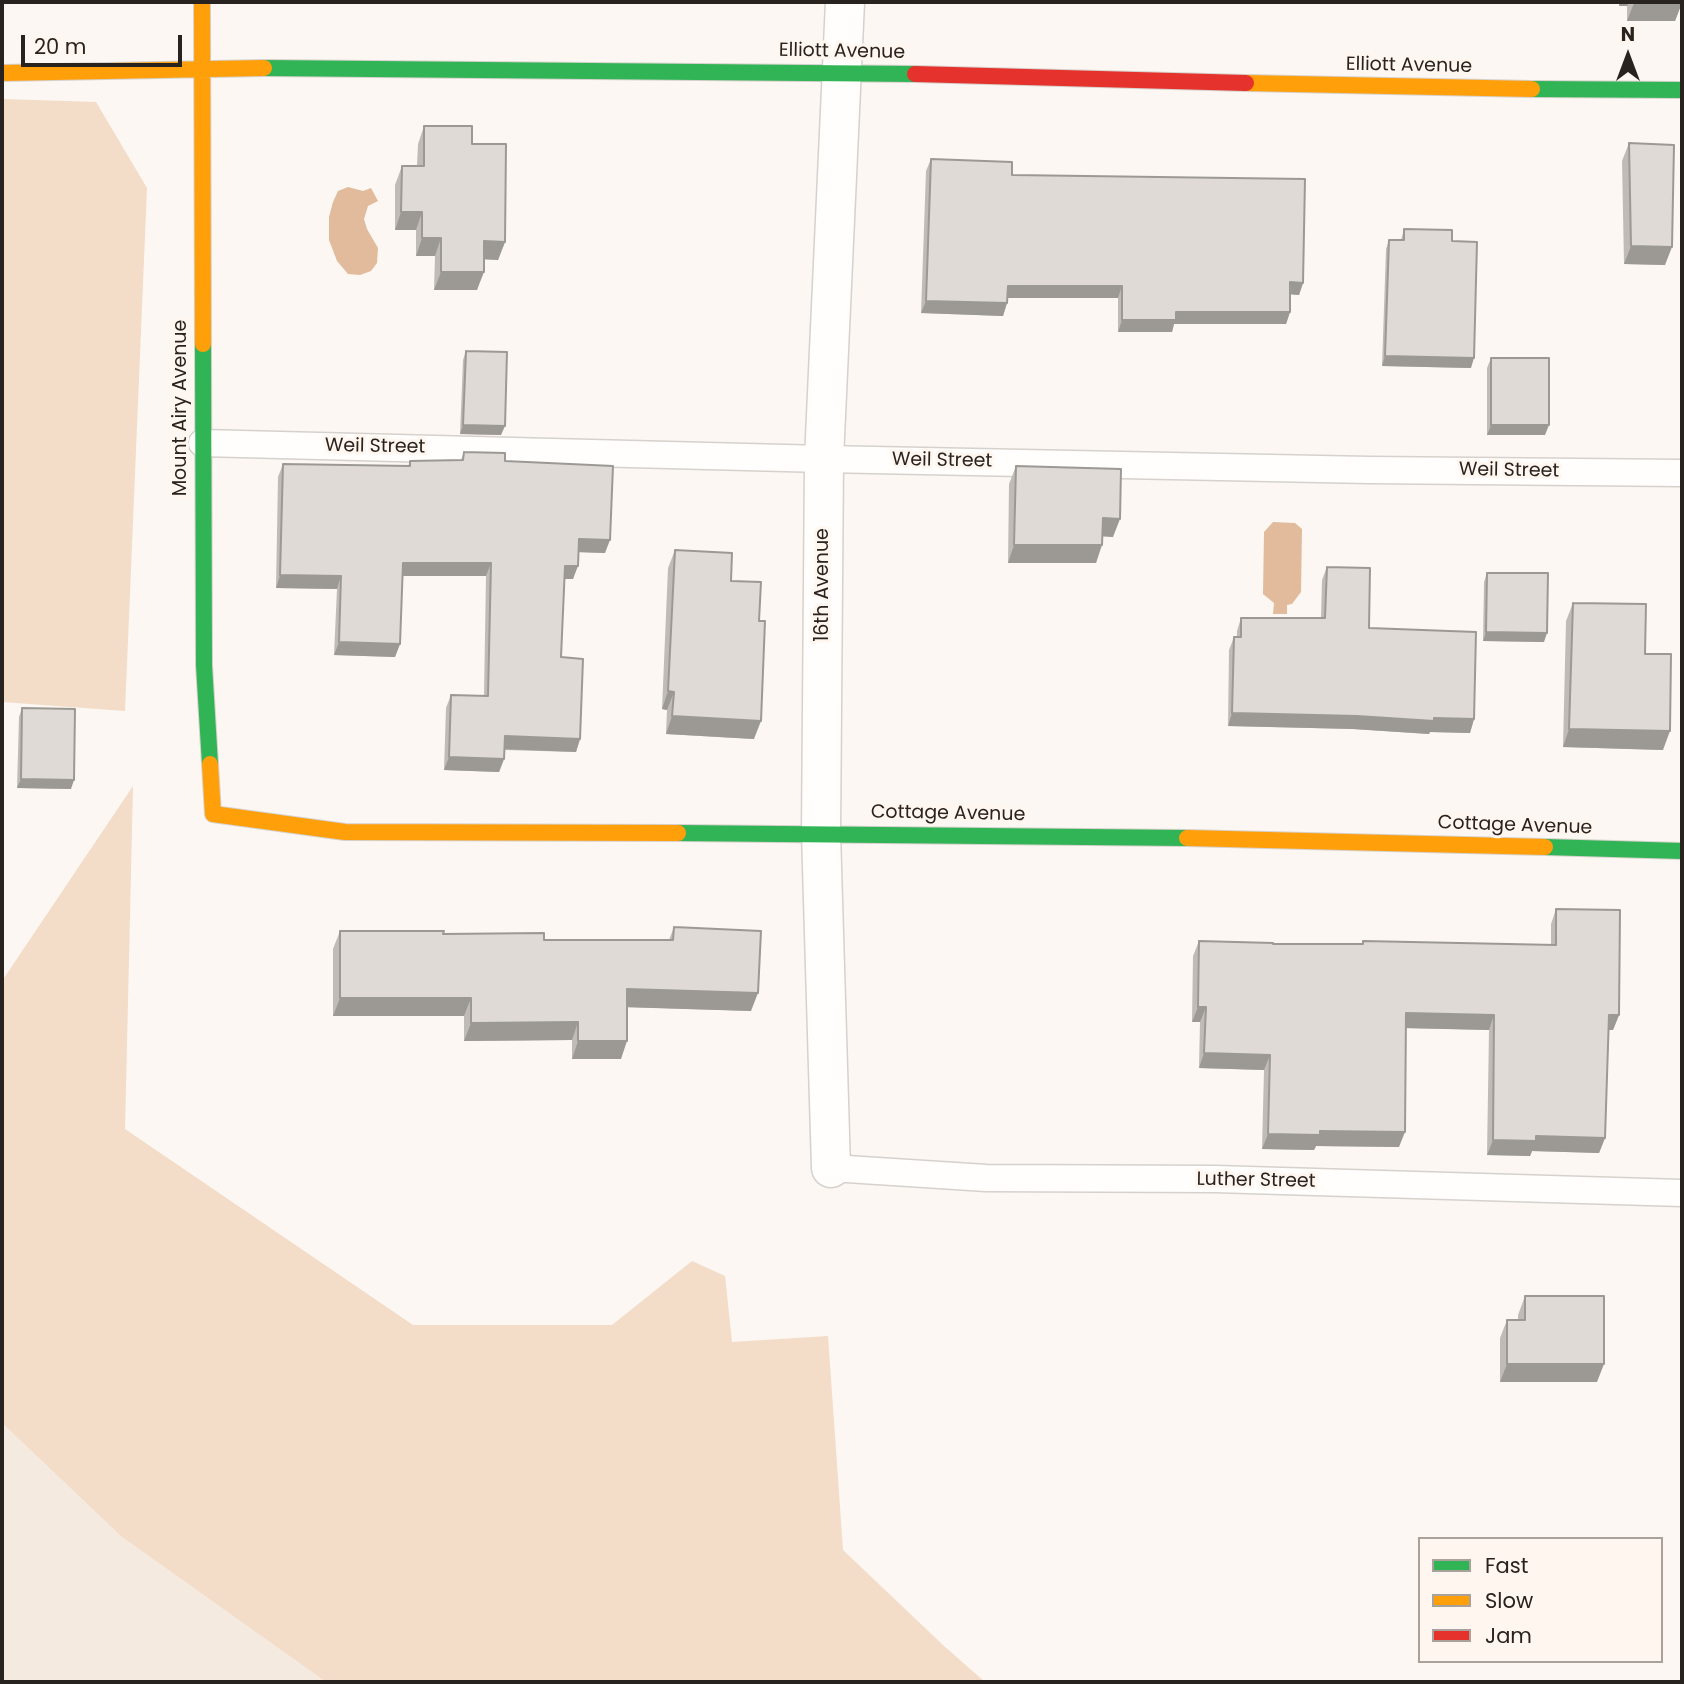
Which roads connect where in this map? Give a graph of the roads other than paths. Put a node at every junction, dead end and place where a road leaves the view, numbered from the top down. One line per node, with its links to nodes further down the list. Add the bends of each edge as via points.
1 (202, 2): 3 (street, Mount Airy Avenue)
2 (845, 2): 4 (street, 16th Avenue)
3 (203, 71): 4 (street, Elliott Avenue); 5 (street, Elliott Avenue); 7 (street, Mount Airy Avenue)
4 (843, 72): 6 (street, Elliott Avenue, via 1457,89); 8 (street, 16th Avenue)
5 (2, 73)
6 (1682, 90)
7 (202, 443): 8 (lane, Weil Street); 10 (street, Mount Airy Avenue, via 204,665)
8 (824, 459): 9 (lane, Weil Street); 11 (street, 16th Avenue)
9 (1682, 473)
10 (213, 814): 11 (street, Cottage Avenue, via 345,832)
11 (821, 833): 12 (street, Cottage Avenue, via 1220,838); 13 (street, 16th Avenue)
12 (1682, 852)
13 (831, 1168): 14 (lane, Luther Street, via 986,1178 1215,1179)
14 (1682, 1193)

